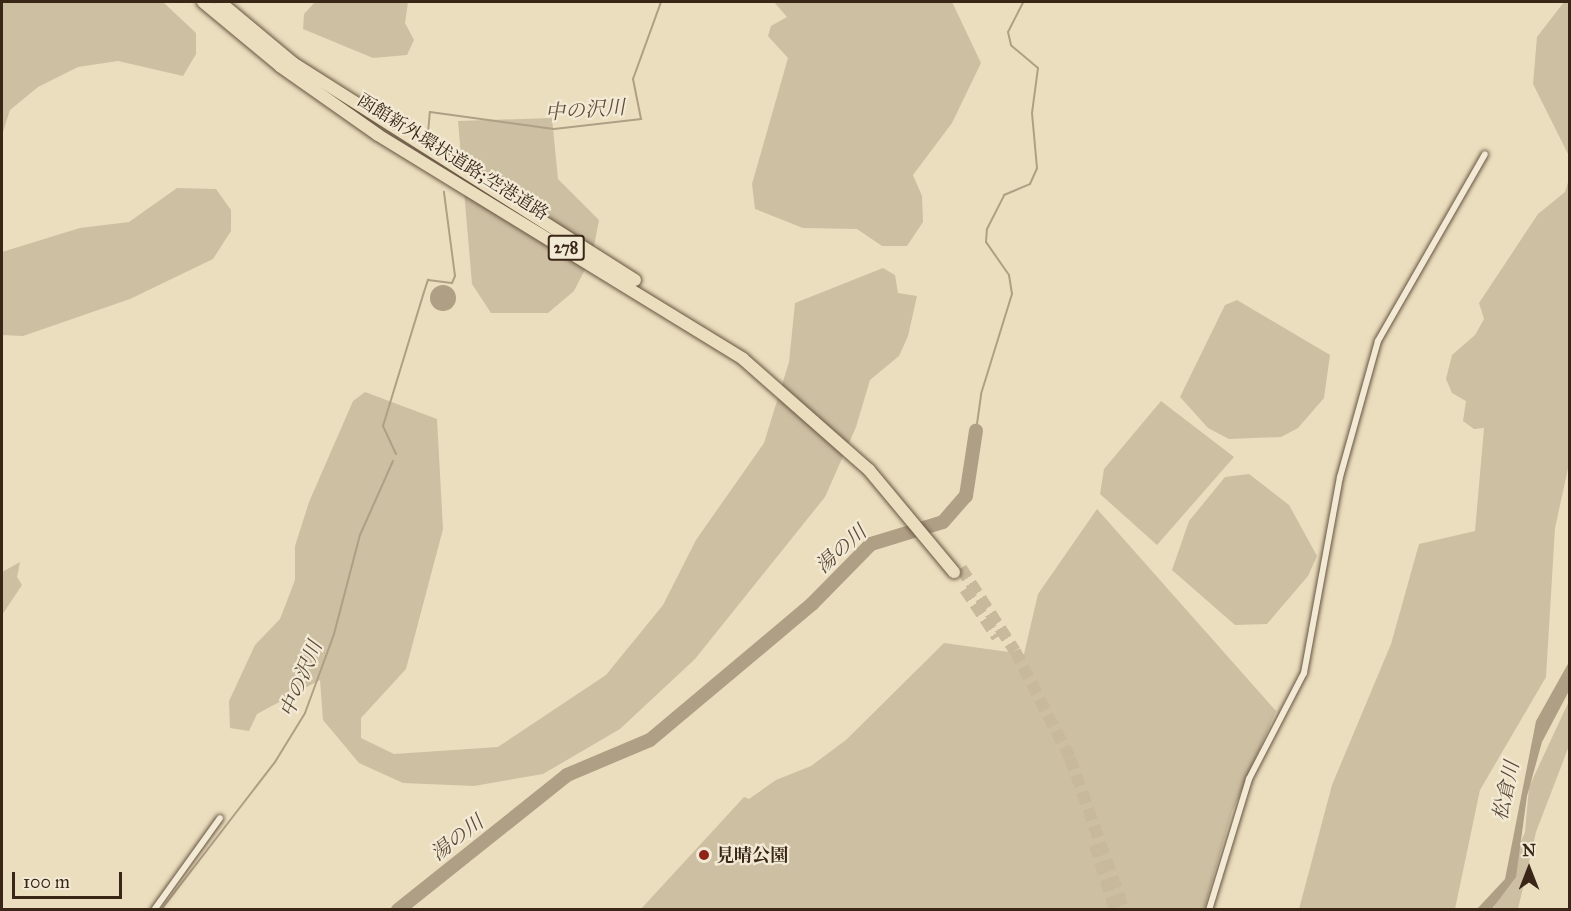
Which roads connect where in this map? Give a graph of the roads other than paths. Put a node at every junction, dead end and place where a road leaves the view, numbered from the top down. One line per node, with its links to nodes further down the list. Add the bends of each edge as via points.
1 (203, 2): 4 (highway, 函館新外環状道路;空港道路 / 278, via 280,66 378,135 743,359 826,426)
2 (220, 2): 4 (highway, 函館新外環状道路;空港道路 / 278, via 312,75 748,354 830,422)
3 (1485, 154): 8 (street, via 1378,341 1342,467 1304,673 1250,779)
4 (914, 514): 5 (highway, 函館新外環状道路;空港道路 / 278)
5 (957, 570)
6 (220, 818): 7 (street)
7 (154, 909)
8 (1209, 909)

